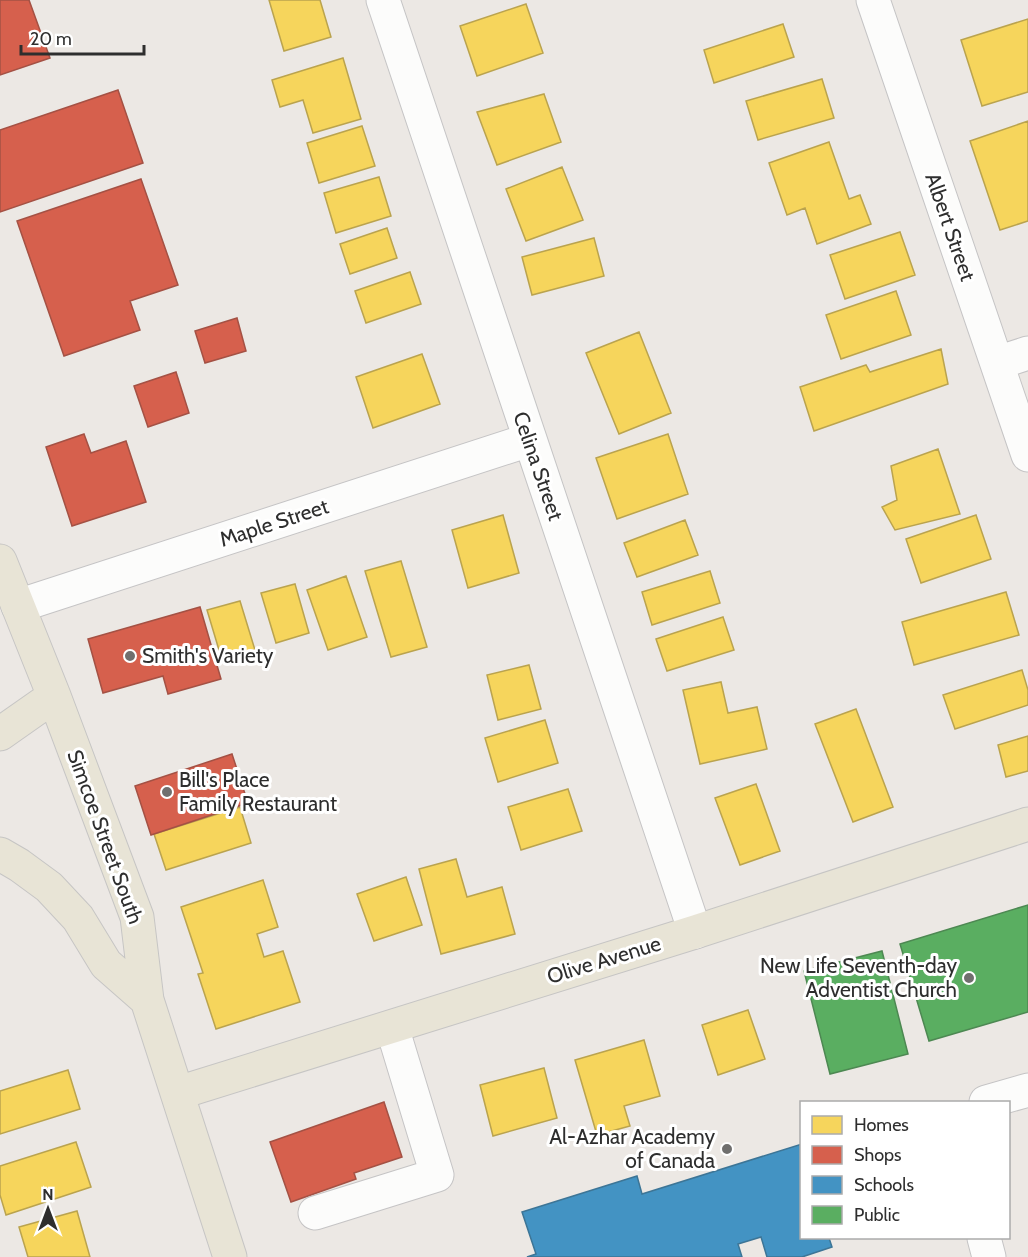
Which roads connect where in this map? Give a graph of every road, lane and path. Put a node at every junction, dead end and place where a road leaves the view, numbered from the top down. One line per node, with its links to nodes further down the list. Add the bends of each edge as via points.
1 (383, 0): 5 (street, Celina Street)
2 (876, 1): 4 (street, Albert Street)
3 (1028, 353): 4 (street)
4 (997, 363): 6 (street, Albert Street)
5 (529, 440): 8 (street, Maple Street); 13 (street, Celina Street)
6 (1028, 455)
7 (0, 561): 8 (main road, Simcoe Street South)
8 (18, 606): 9 (main road, Simcoe Street South)
9 (54, 696): 10 (main road); 14 (main road, Simcoe Street South, via 137,916)
10 (0, 734)
11 (1028, 824): 13 (main road, Olive Avenue)
12 (0, 854): 14 (main road, via 49,887 78,918 106,963)
13 (695, 932): 15 (main road, Olive Avenue)
14 (147, 1000): 17 (main road, Simcoe Street South)
15 (392, 1027): 17 (main road, Olive Avenue); 19 (street, via 437,1175)
16 (1028, 1090): 18 (street)
17 (178, 1093): 21 (main road, Simcoe Street South)
18 (990, 1101)
19 (315, 1213)
20 (984, 1239): 22 (street)
21 (230, 1257)
22 (989, 1257)

